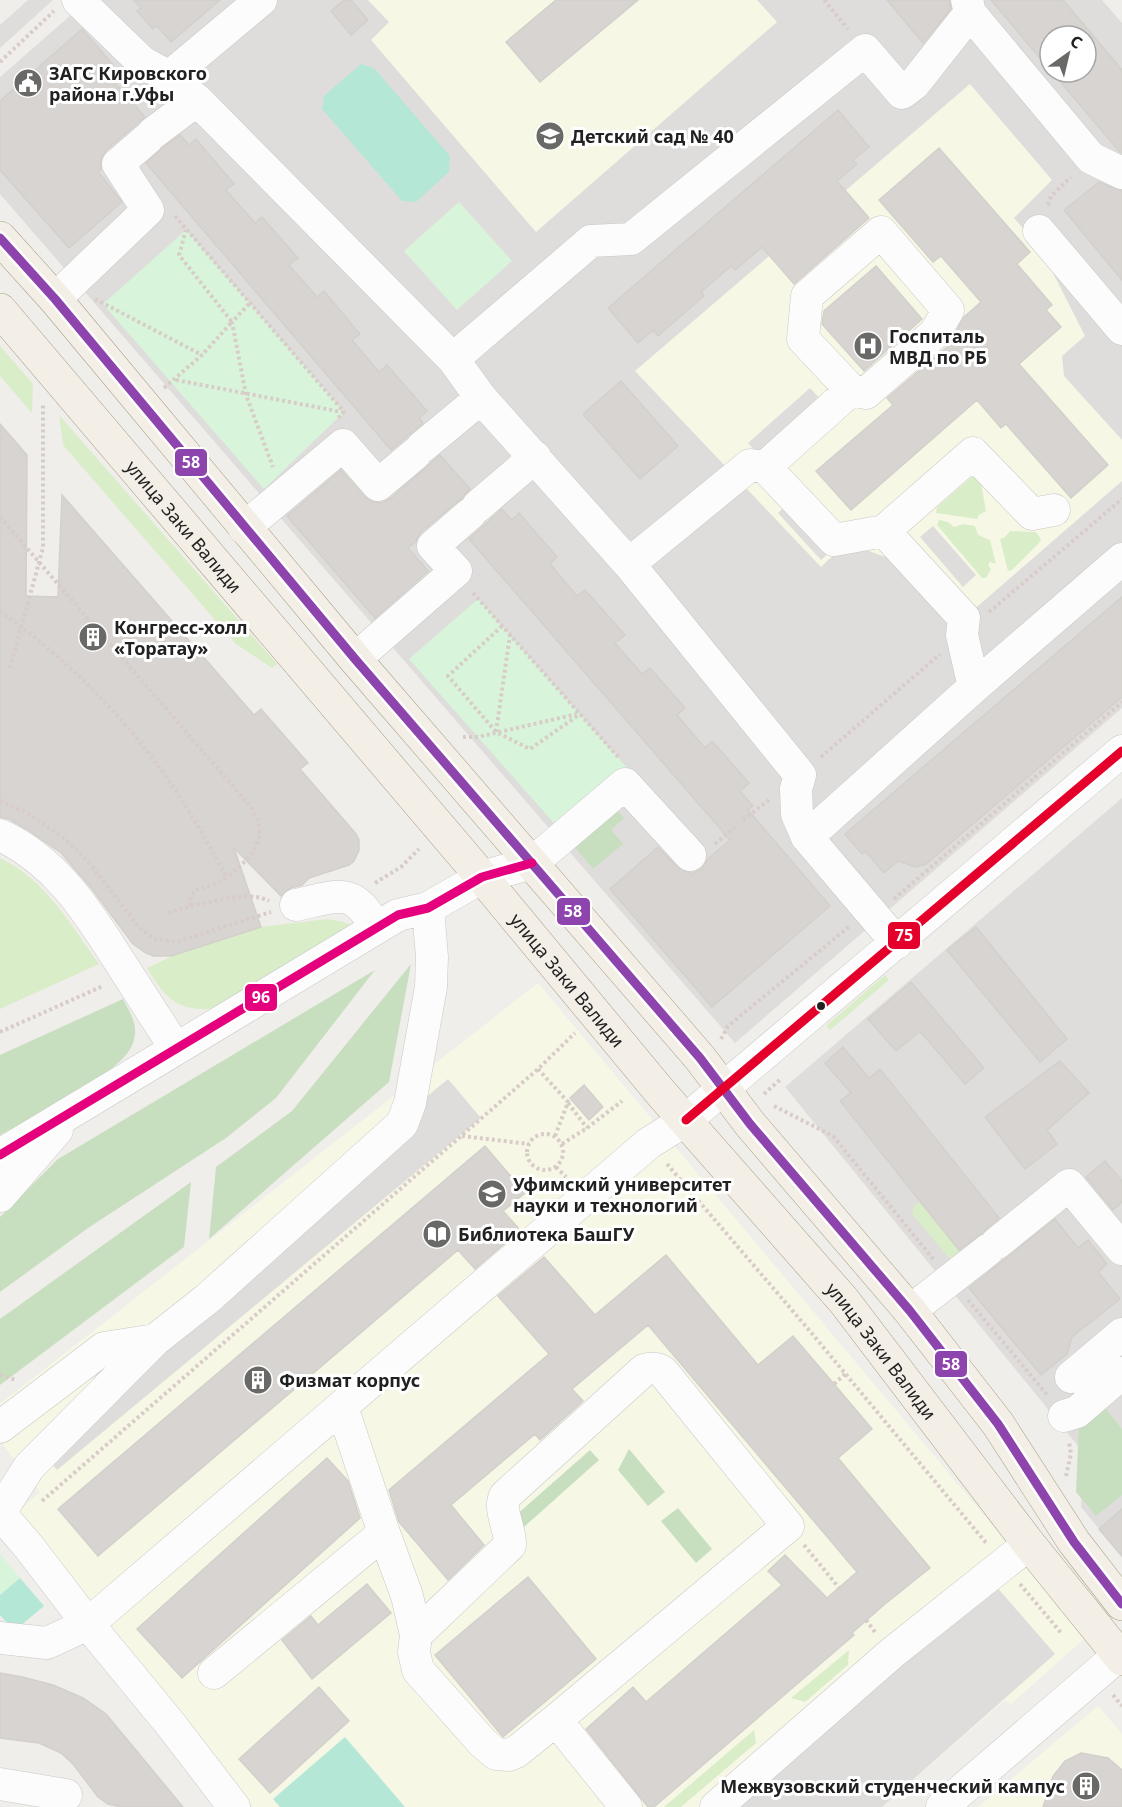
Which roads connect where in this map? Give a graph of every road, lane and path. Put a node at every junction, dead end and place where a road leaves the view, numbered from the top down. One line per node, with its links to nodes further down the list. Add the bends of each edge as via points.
1 (261, 0): 7 (street)
2 (824, 0): 5 (path)
3 (68, 4): 6 (path); 7 (street, via 142,62)
4 (969, 7): 5 (street, via 914,84 903,93); 9 (street)
5 (865, 50): 21 (street, via 631,239 591,241)
6 (0, 62)
7 (169, 77): 8 (street)
8 (197, 100): 11 (street, via 118,164); 21 (street)
9 (1091, 158): 10 (street); 13 (path, via 1051,196)
10 (1122, 173)
11 (148, 210): 12 (path, via 173,213); 15 (street)
12 (186, 230): 16 (path); 18 (path, via 178,255)
13 (1039, 231): 19 (street)
14 (0, 238): 15 (main road)
15 (64, 291): 20 (path, via 103,304); 35 (main road)
16 (249, 304): 18 (path); 27 (path)
17 (0, 310): 61 (main road, улица Заки Валиди)
18 (232, 321): 20 (path); 25 (path)
19 (1122, 329)
20 (202, 355): 22 (path)
21 (453, 359): 26 (street)
22 (175, 380): 23 (path); 25 (path)
23 (164, 388)
24 (851, 390): 24 (street, via 803,339 807,297 881,232 948,310 935,333 889,375 866,393); 31 (street)
25 (246, 395): 27 (path); 32 (path)
26 (481, 398): 29 (street, via 378,485); 30 (street)
27 (344, 412): 29 (path, via 327,428)
28 (43, 415): 38 (path, via 44,548)
29 (343, 445): 35 (street)
30 (535, 458): 39 (street); 40 (street, via 433,546)
31 (765, 467): 36 (street, via 834,540); 39 (street, via 750,465)
32 (275, 471)
33 (1054, 510): 36 (street, via 1032,514 973,453)
34 (0, 517): 38 (path)
35 (244, 528): 45 (main road)
36 (884, 531): 47 (street, via 964,618 962,635)
37 (1122, 559): 47 (street)
38 (39, 563): 42 (path); 62 (path, via 258,818 258,844)
39 (629, 564): 57 (street, via 800,775 797,814)
40 (456, 571): 43 (path); 45 (street)
41 (0, 611): 42 (path)
42 (22, 626): 46 (path); 62 (path, via 69,666 152,758)
43 (502, 626): 44 (path); 50 (path, via 448,676)
44 (510, 634): 49 (path); 50 (path)
45 (355, 659): 60 (main road)
46 (10, 668)
47 (974, 687): 57 (street)
48 (1122, 702): 69 (path)
49 (579, 714): 50 (path); 50 (path, via 530,749); 53 (path)
50 (496, 732): 51 (path)
51 (463, 737)
52 (1122, 751): 70 (street)
53 (622, 762)
54 (0, 801): 67 (path, via 29,814 65,839 87,860 139,927 154,939 176,942)
55 (735, 827): 59 (path)
56 (0, 835): 75 (street, via 39,858 74,893)
57 (807, 837): 69 (street)
58 (419, 849): 68 (path, via 369,889)
59 (701, 851): 60 (street, via 625,784)
60 (532, 863): 61 (street); 77 (main road)
61 (482, 877): 65 (street); 82 (main road, улица Заки Валиди)
62 (227, 878): 64 (path, via 195,890)
63 (283, 903): 64 (path, via 250,896); 68 (street, via 343,897 352,899)
64 (191, 906): 66 (path)
65 (428, 909): 68 (street); 97 (street, via 431,987 410,1103 402,1124 207,1299)
66 (166, 913)
67 (258, 916)
68 (368, 917): 75 (street)
69 (874, 917): 70 (street); 74 (path, via 848,927 728,1026)
70 (897, 943): 77 (street)
71 (103, 986): 72 (path)
72 (0, 1032)
73 (575, 1032): 76 (path)
74 (720, 1040)
75 (176, 1049): 81 (street)
76 (538, 1069): 79 (path); 84 (path)
77 (723, 1089): 82 (street); 95 (main road)
78 (622, 1101): 83 (path)
79 (567, 1102): 83 (path); 85 (path)
80 (773, 1106): 94 (path, via 833,1136)
81 (70, 1113): 88 (street); 92 (street)
82 (686, 1120): 104 (street, via 649,1143); 111 (main road, улица Заки Валиди, via 844,1301)
83 (587, 1128): 87 (path)
84 (462, 1136): 86 (path); 108 (path)
85 (555, 1136): 86 (path, via 538,1136); 87 (path)
86 (529, 1144): 90 (path, via 527,1155 534,1166 545,1171)
87 (562, 1144): 90 (path, via 563,1157)
88 (0, 1155)
89 (666, 1163): 99 (path)
90 (556, 1167): 91 (path)
91 (572, 1184)
92 (0, 1196)
93 (1122, 1250): 94 (street, via 1069,1185)
94 (950, 1280): 95 (street); 105 (path)
95 (910, 1311): 114 (main road, via 998,1424 1074,1542)
96 (1122, 1334): 101 (street)
97 (155, 1340): 106 (street, via 104,1348); 108 (street, via 29,1467 3,1508 4,1518)
98 (1122, 1373): 105 (street, via 1077,1412)
99 (845, 1374): 103 (path); 112 (path)
100 (0, 1375): 102 (path)
101 (1071, 1377)
102 (19, 1381)
103 (834, 1384)
104 (342, 1407): 110 (street); 115 (street)
105 (1064, 1416): 107 (path, via 1071,1454)
106 (0, 1427)
107 (1065, 1483)
108 (11, 1526): 115 (street)
109 (789, 1526): 113 (path); 116 (street, via 663,1372 648,1368 506,1496 502,1507 510,1545); 122 (street)
110 (384, 1533): 116 (street, via 407,1596); 120 (street)
111 (1029, 1544): 112 (street); 119 (main road, улица Заки Валиди)
112 (1003, 1563): 118 (path); 127 (street, via 892,1653)
113 (839, 1588)
114 (1122, 1604)
115 (88, 1624): 117 (street, via 47,1643); 125 (street)
116 (416, 1635): 122 (street, via 414,1653 418,1670 496,1754 516,1752)
117 (0, 1638)
118 (1067, 1640)
119 (1112, 1663): 121 (path); 128 (street)
120 (214, 1674)
121 (1122, 1706)
122 (556, 1720): 126 (street)
123 (0, 1784): 124 (street)
124 (66, 1795)
125 (234, 1807)
126 (626, 1807)
127 (716, 1807)
128 (942, 1807)

